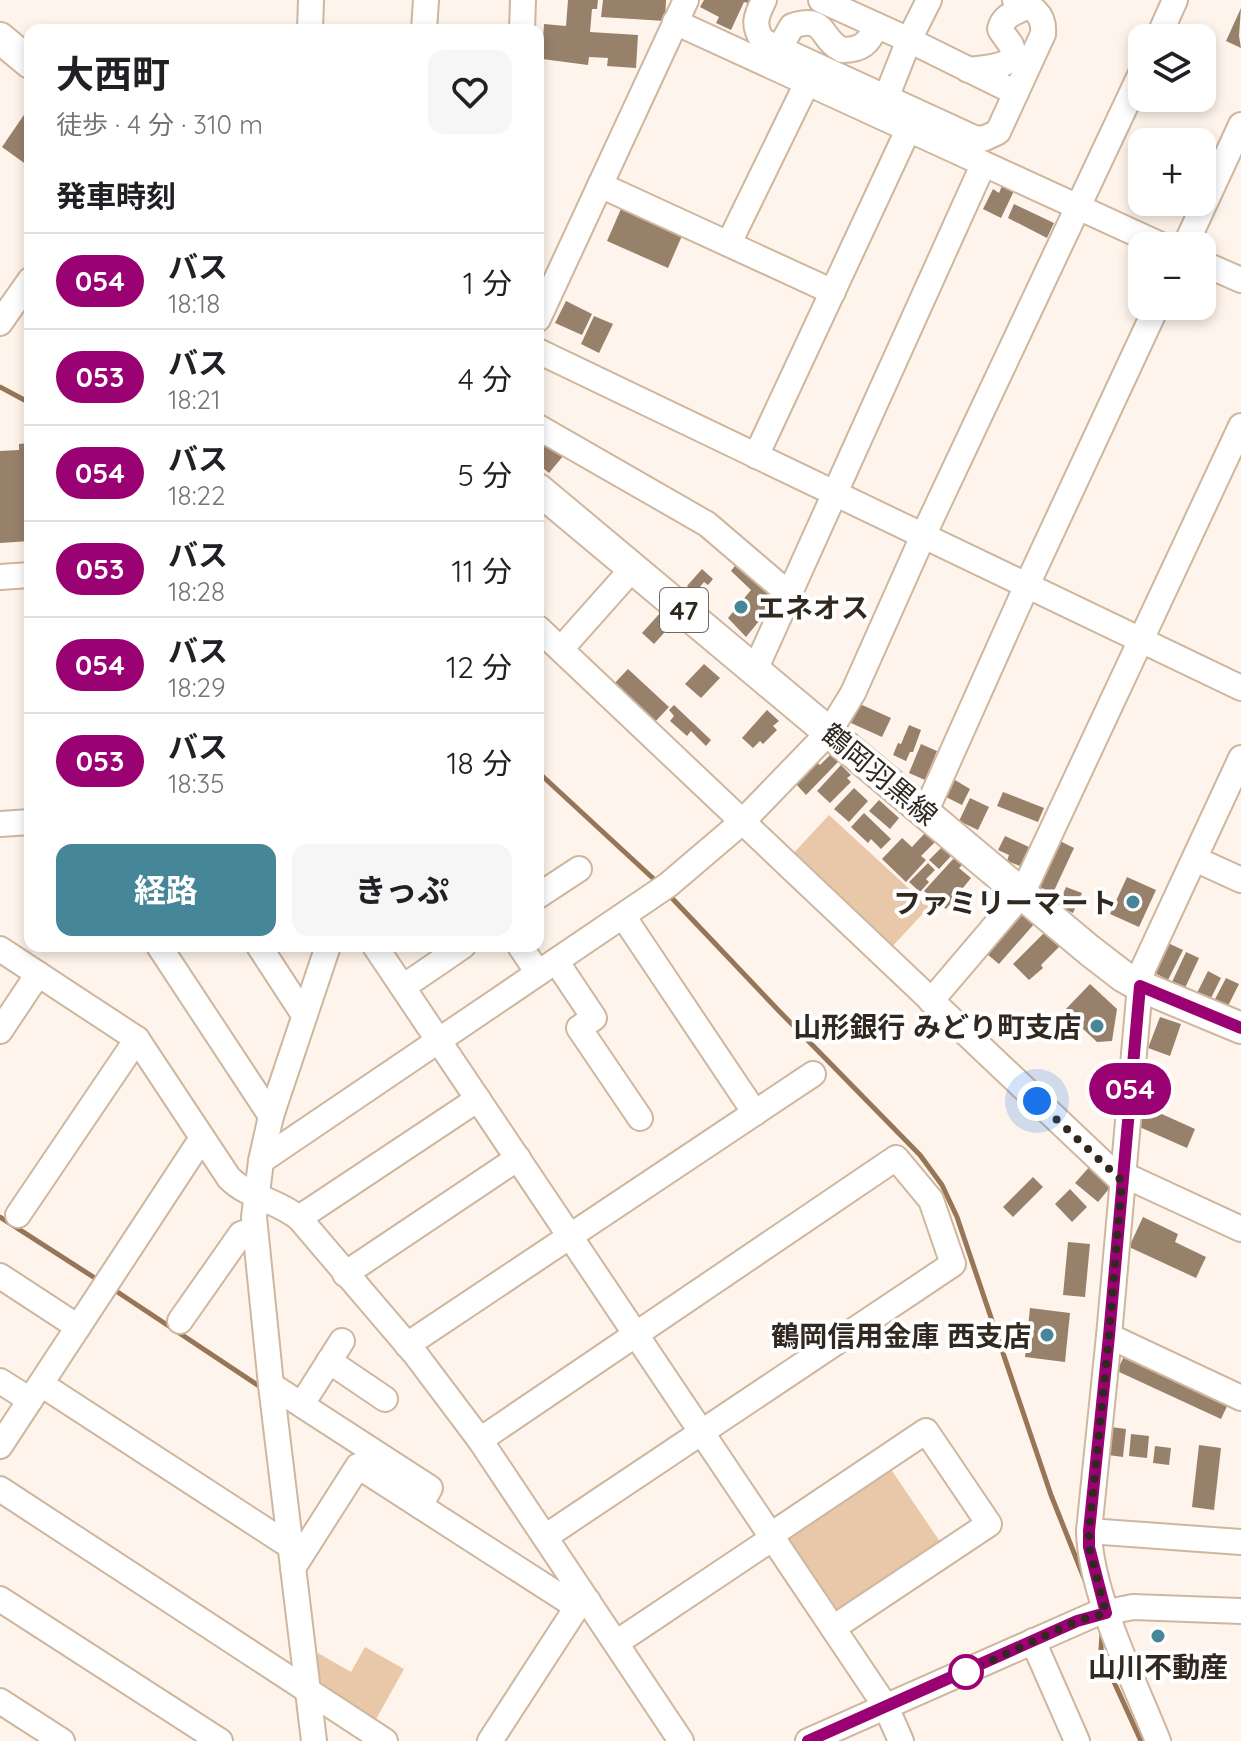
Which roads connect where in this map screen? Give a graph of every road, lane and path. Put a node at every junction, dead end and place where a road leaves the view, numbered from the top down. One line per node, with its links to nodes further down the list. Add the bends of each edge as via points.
1 (311, 0): 11 (street)
2 (426, 0): 12 (street)
3 (523, 0): 13 (street)
4 (686, 0): 10 (street)
5 (764, 0): 18 (street, via 755,26 763,41)
6 (929, 0): 17 (street)
7 (1175, 0): 14 (street)
8 (836, 3): 15 (street)
9 (1022, 3): 20 (street, via 1001,22 1013,52 1010,61); 22 (street, via 1036,9 1043,34)
10 (675, 22): 21 (street); 28 (street)
11 (310, 24)
12 (424, 24)
13 (522, 24)
14 (1164, 24)
15 (876, 26): 17 (street); 18 (street, via 863,47 842,50 821,26 802,22 792,26)
16 (0, 38): 19 (main road)
17 (909, 40): 20 (street); 23 (street)
18 (779, 49): 23 (street)
19 (24, 58)
20 (968, 70): 22 (street)
21 (807, 83): 26 (street); 32 (street)
22 (1016, 93): 23 (street, via 998,132 983,139)
23 (886, 98)
24 (1128, 101): 29 (street)
25 (1241, 125): 31 (street)
26 (908, 130): 27 (street); 36 (street)
27 (983, 165): 29 (street); 44 (street)
28 (600, 185): 32 (street); 37 (street)
29 (1078, 209): 30 (street); 46 (street)
30 (1131, 232)
31 (1191, 232)
32 (729, 243): 36 (street)
33 (1216, 269): 34 (street)
34 (1241, 280)
35 (24, 289): 39 (street)
36 (833, 292): 43 (street)
37 (544, 306)
38 (1150, 320): 50 (street)
39 (0, 323)
40 (544, 354): 43 (street)
41 (1241, 426): 53 (street)
42 (544, 430): 51 (street, via 707,524)
43 (756, 456): 44 (street)
44 (833, 493): 46 (street); 51 (street)
45 (544, 494): 47 (main road, 鶴岡羽黒線 / 47)
46 (923, 536): 50 (street); 57 (street, via 853,693)
47 (633, 568): 54 (street); 55 (main road, 鶴岡羽黒線 / 47)
48 (24, 575): 49 (street)
49 (0, 577)
50 (1027, 585): 53 (street); 59 (street)
51 (790, 595): 55 (street)
52 (544, 633): 54 (street)
53 (1142, 640): 56 (street); 67 (street)
54 (561, 649): 61 (street)
55 (755, 670): 57 (main road, 鶴岡羽黒線 / 47)
56 (1241, 688)
57 (829, 732): 59 (main road, 鶴岡羽黒線 / 47); 61 (street)
58 (1241, 758): 63 (street)
59 (925, 813): 67 (main road, 鶴岡羽黒線 / 47)
60 (24, 822): 62 (street)
61 (742, 822): 68 (street); 80 (street)
62 (0, 824)
63 (1195, 859): 65 (street); 78 (street, via 1143,969)
64 (579, 869): 66 (street)
65 (1241, 880)
66 (544, 887)
67 (1022, 894): 78 (main road, 鶴岡羽黒線 / 47); 80 (street)
68 (623, 916): 76 (street); 88 (street)
69 (0, 949): 77 (street)
70 (163, 952): 89 (street)
71 (263, 952): 81 (street)
72 (326, 952): 81 (street)
73 (379, 952): 79 (street)
74 (454, 952): 79 (street)
75 (528, 952): 76 (street)
76 (547, 967): 85 (street); 90 (street, via 594,1018 579,1028)
77 (38, 974): 83 (street); 84 (street)
78 (1140, 986): 82 (main road, 鶴岡羽黒線 / 47); 94 (street)
79 (403, 987): 85 (street)
80 (931, 1001): 94 (street)
81 (304, 1015): 89 (street)
82 (1241, 1028)
83 (0, 1031)
84 (137, 1039): 91 (street); 96 (street)
85 (438, 1040): 87 (street); 93 (street)
86 (813, 1074): 88 (street)
87 (478, 1099): 92 (street); 97 (street)
88 (755, 1113): 100 (street)
89 (271, 1116): 93 (street)
90 (640, 1118)
91 (202, 1138): 95 (street, via 229,1178); 104 (street)
92 (518, 1158): 100 (street); 101 (street)
93 (261, 1161): 95 (street)
94 (1122, 1177): 98 (street); 106 (street)
95 (256, 1195): 97 (street); 99 (street)
96 (18, 1215)
97 (299, 1218): 101 (street)
98 (1241, 1229)
99 (254, 1230): 103 (street, via 241,1234); 109 (street)
100 (570, 1236): 105 (street); 107 (street)
101 (345, 1274): 107 (street)
102 (0, 1276): 104 (street)
103 (180, 1321)
104 (78, 1327): 110 (street)
105 (635, 1333): 114 (street); 114 (street, via 896,1158 931,1200 953,1264); 115 (street)
106 (1109, 1336): 111 (street); 119 (street)
107 (407, 1345): 115 (street)
108 (0, 1381): 110 (street)
109 (271, 1385): 113 (street); 123 (street)
110 (36, 1392): 116 (street); 123 (street)
111 (1241, 1398)
112 (385, 1399): 113 (street, via 335,1351)
113 (302, 1404): 118 (street, via 430,1488)
114 (702, 1432): 120 (street); 121 (street)
115 (480, 1440): 120 (street)
116 (0, 1446)
117 (0, 1489): 131 (street)
118 (420, 1506): 123 (street, via 358,1466); 125 (street)
119 (1089, 1531): 122 (street); 127 (street)
120 (545, 1537): 125 (street)
121 (772, 1537): 128 (street); 128 (street, via 926,1431 989,1524); 130 (street)
122 (1241, 1542)
123 (292, 1557): 131 (street)
124 (0, 1599): 135 (street)
125 (582, 1604): 130 (street); 138 (street)
126 (1241, 1611): 127 (street, via 1133,1607)
127 (1106, 1613): 129 (street); 143 (street)
128 (833, 1628): 133 (street)
129 (1033, 1641): 133 (street); 142 (street)
130 (616, 1643): 139 (street)
131 (308, 1691): 136 (street); 137 (street)
132 (0, 1701): 134 (street)
133 (886, 1707): 140 (street); 141 (street)
134 (62, 1741)
135 (220, 1741)
136 (314, 1741)
137 (385, 1741)
138 (490, 1741)
139 (681, 1741)
140 (808, 1741)
141 (901, 1741)
142 (1077, 1741)
143 (1158, 1741)

